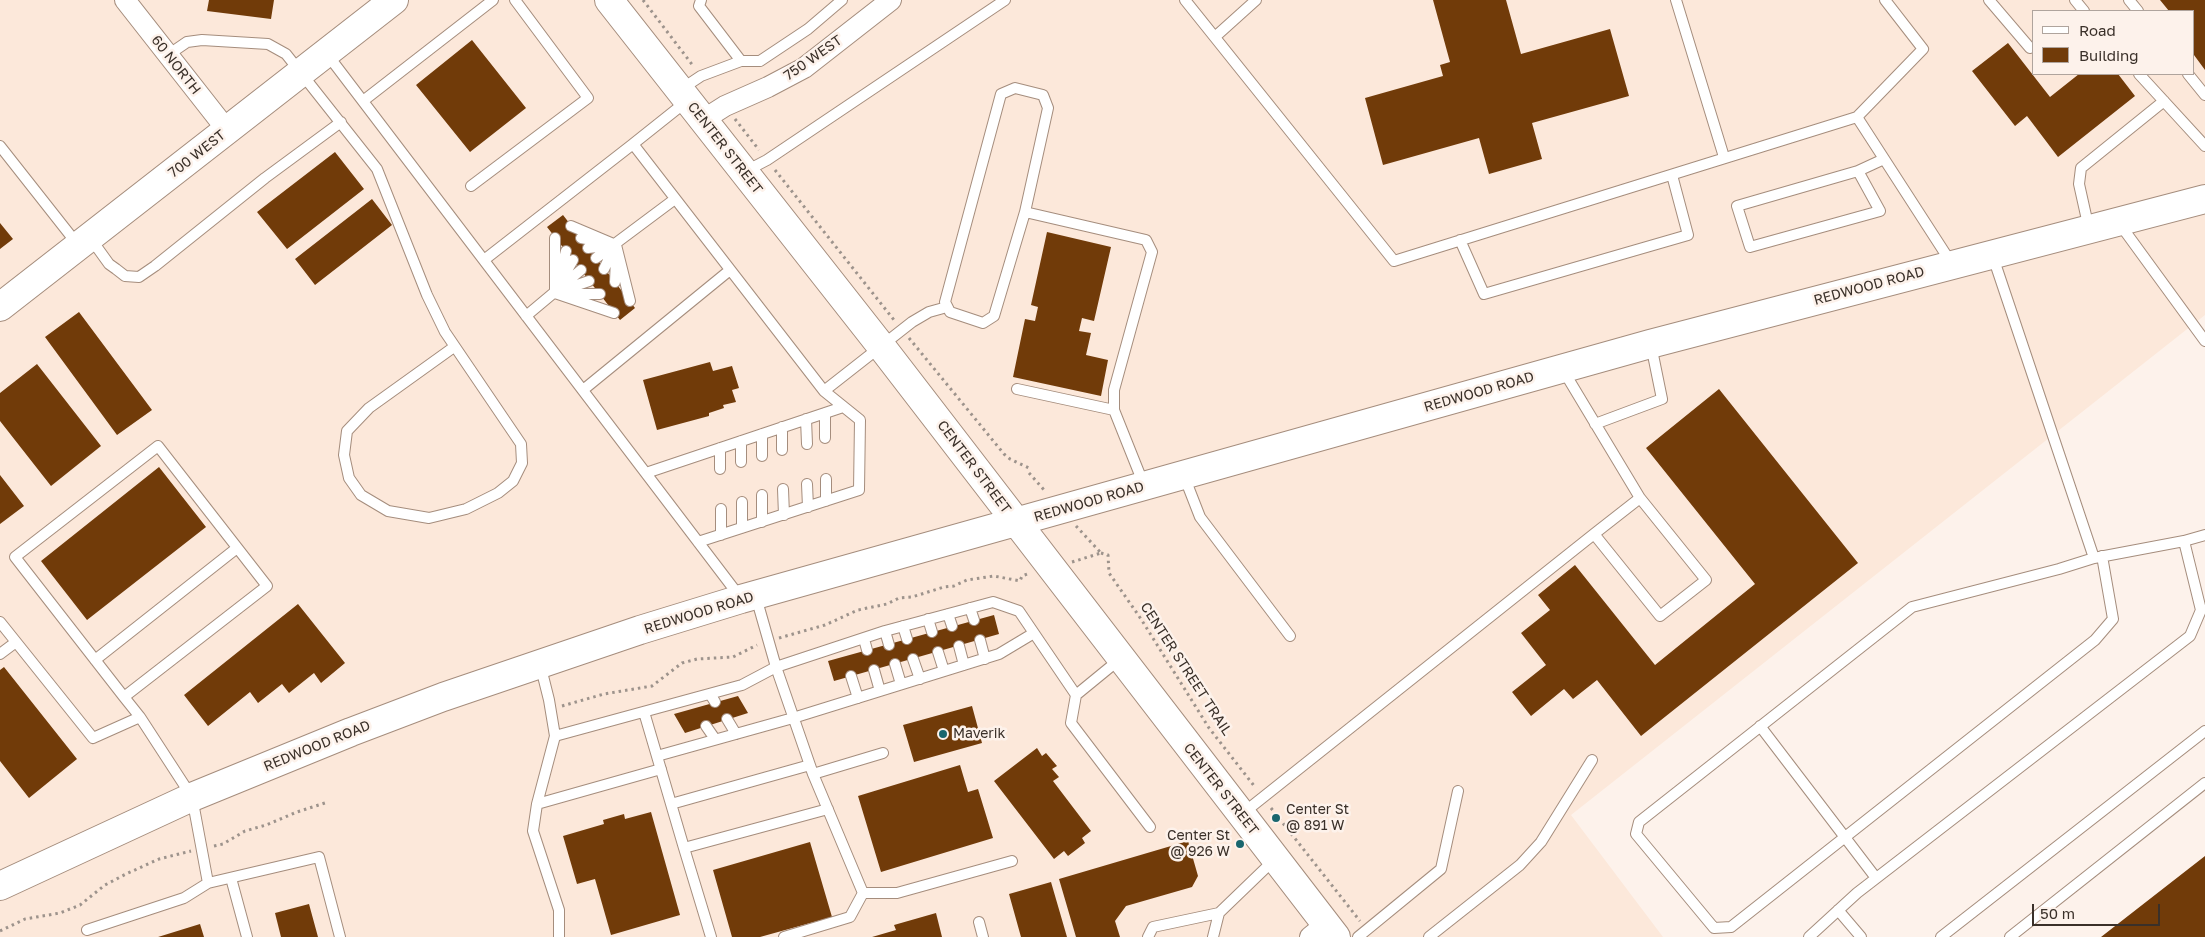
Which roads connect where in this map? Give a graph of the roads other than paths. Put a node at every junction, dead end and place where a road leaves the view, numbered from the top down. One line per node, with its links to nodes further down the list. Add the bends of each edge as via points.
1 (125, 0): 22 (street, 60 NORTH)
2 (394, 0): 21 (main road, 700 WEST)
3 (493, 0): 29 (lane)
4 (515, 0): 42 (lane, via 588,98)
5 (609, 0): 28 (main road, CENTER STREET)
6 (701, 0): 23 (lane, via 699,6)
7 (842, 0): 23 (lane, via 808,29 760,61)
8 (891, 0): 28 (street, 750 WEST, via 804,68 774,84 725,106)
9 (1004, 0): 40 (lane)
10 (1185, 0): 19 (lane)
11 (1256, 0): 19 (lane)
12 (1676, 0): 37 (lane)
13 (1886, 0): 31 (lane, via 1923,49)
14 (1990, 0): 20 (lane)
15 (2075, 0): 17 (lane)
16 (2129, 0): 18 (lane)
17 (2083, 10)
18 (2137, 10)
19 (1216, 36): 51 (lane, via 1394,260)
20 (2032, 48)
21 (326, 53): 24 (main road, 700 WEST); 29 (lane)
22 (168, 55): 24 (lane, via 187,42 268,44 286,54); 33 (street, 60 NORTH)
23 (741, 61): 28 (lane)
24 (300, 73): 32 (lane); 33 (main road, 700 WEST)
25 (2140, 75): 30 (lane)
26 (2189, 75): 27 (lane)
27 (2205, 95)
28 (693, 97): 34 (lane); 40 (main road, CENTER STREET)
29 (363, 101): 58 (lane)
30 (2164, 101): 36 (lane); 48 (lane, via 2081,168 2079,184)
31 (1857, 118): 37 (lane); 38 (lane)
32 (341, 122): 52 (lane, via 139,276 125,276); 76 (lane, via 377,169 427,295)
33 (227, 130): 52 (main road, 700 WEST)
34 (633, 144): 43 (lane); 58 (lane)
35 (0, 146): 52 (lane)
36 (2205, 146)
37 (1724, 157): 41 (lane)
38 (1884, 158): 39 (lane); 60 (lane)
39 (1858, 171): 39 (lane, via 1880,211 1750,247 1737,206)
40 (744, 173): 75 (main road, CENTER STREET)
41 (1672, 175): 51 (lane); 51 (lane, via 1688,235 1484,294)
42 (471, 186)
43 (675, 199): 53 (lane); 63 (lane)
44 (2205, 199): 46 (main road, REDWOOD ROAD)
45 (1025, 212): 70 (lane, via 994,316 983,323 950,312); 70 (lane, via 1048,108 1043,95 1014,88 1001,94 944,302); 82 (lane, via 1146,240 1152,252 1114,390)
46 (2118, 222): 48 (main road, REDWOOD ROAD); 73 (lane)
47 (571, 226): 53 (lane)
48 (2089, 230): 56 (main road, REDWOOD ROAD)
49 (555, 238): 66 (lane)
50 (581, 238): 53 (lane)
51 (1460, 240)
52 (84, 242): 69 (main road, 700 WEST)
53 (616, 244): 54 (lane); 57 (lane); 61 (lane); 65 (lane); 68 (lane)
54 (588, 248)
55 (566, 251): 66 (lane)
56 (1993, 256): 60 (main road, REDWOOD ROAD); 118 (lane)
57 (596, 258)
58 (484, 260): 72 (lane)
59 (573, 260): 66 (lane)
60 (1952, 264): 74 (main road, REDWOOD ROAD)
61 (604, 269)
62 (581, 270): 66 (lane)
63 (730, 270): 79 (lane); 80 (lane)
64 (589, 281): 66 (lane)
65 (615, 282)
66 (555, 293): 67 (lane); 71 (lane); 72 (lane)
67 (600, 294)
68 (626, 297)
69 (0, 307)
70 (947, 307): 75 (lane, via 930,312)
71 (611, 309)
72 (526, 316): 79 (lane)
73 (2205, 340)
74 (1650, 344): 77 (main road, REDWOOD ROAD); 85 (lane, via 1662,399)
75 (881, 346): 80 (lane); 110 (main road, CENTER STREET)
76 (454, 347): 76 (lane, via 520,444 522,463 513,481 498,493 466,509 429,518 388,511 361,495 349,478 344,455 347,432 369,408)
77 (1562, 368): 85 (lane); 97 (main road, REDWOOD ROAD)
78 (1018, 388): 82 (lane)
79 (583, 390): 96 (lane)
80 (824, 391): 81 (lane)
81 (843, 407): 83 (lane); 104 (lane, via 860,420 859,490)
82 (1114, 410): 100 (lane)
83 (825, 413): 84 (lane); 88 (lane)
84 (806, 419): 86 (lane); 90 (lane)
85 (1595, 424): 103 (lane)
86 (782, 427): 87 (lane); 92 (lane)
87 (762, 434): 89 (lane); 93 (lane)
88 (825, 438)
89 (741, 441): 91 (lane); 94 (lane)
90 (807, 444)
91 (720, 448): 95 (lane); 96 (lane)
92 (782, 450)
93 (762, 456)
94 (741, 462)
95 (720, 469)
96 (646, 473): 116 (lane)
97 (1184, 475): 100 (main road, REDWOOD ROAD); 130 (lane, via 1200,517)
98 (826, 479): 104 (lane)
99 (808, 484): 106 (lane)
100 (1144, 486): 110 (main road, REDWOOD ROAD)
101 (783, 489): 108 (lane)
102 (762, 495): 109 (lane)
103 (1640, 498): 112 (lane); 112 (lane, via 1706,580 1660,616)
104 (826, 501): 106 (lane)
105 (742, 502): 111 (lane)
106 (808, 507): 108 (lane)
107 (721, 509): 113 (lane)
108 (784, 515): 109 (lane)
109 (762, 522): 111 (lane)
110 (1016, 522): 119 (main road, REDWOOD ROAD); 144 (main road, CENTER STREET)
111 (742, 528): 113 (lane)
112 (1594, 534): 182 (lane)
113 (721, 535): 116 (lane)
114 (2205, 535): 115 (lane)
115 (2184, 540): 118 (lane); 189 (lane, via 2201,610 2190,636)
116 (698, 542): 119 (lane)
117 (238, 548): 145 (lane); 145 (lane, via 158,446 15,557); 157 (lane, via 267,586)
118 (2098, 557): 166 (lane, via 1912,607); 184 (lane, via 2113,619 2096,640)
119 (749, 597): 146 (main road, REDWOOD ROAD); 149 (lane)
120 (970, 608): 121 (lane); 123 (lane); 129 (lane, via 993,602 1019,611)
121 (948, 614): 122 (lane); 126 (lane)
122 (928, 619): 125 (lane); 128 (lane)
123 (974, 620)
124 (0, 622): 134 (lane)
125 (904, 626): 127 (lane); 132 (lane)
126 (952, 626)
127 (885, 631): 131 (lane); 135 (lane)
128 (932, 632)
129 (1034, 633): 143 (lane); 156 (lane)
130 (1290, 636)
131 (864, 639): 136 (lane); 138 (lane)
132 (907, 639)
133 (980, 640): 143 (lane)
134 (16, 642): 140 (lane); 162 (lane, via 93,738)
135 (889, 644)
136 (842, 646): 141 (lane); 149 (lane)
137 (959, 646): 148 (lane)
138 (868, 650)
139 (938, 652): 151 (lane)
140 (0, 654)
141 (845, 656)
142 (913, 659): 153 (lane)
143 (986, 659): 148 (lane)
144 (1121, 659): 156 (lane); 182 (main road, CENTER STREET)
145 (94, 660): 157 (lane)
146 (539, 663): 169 (lane); 178 (main road, REDWOOD ROAD, via 351,732)
147 (895, 664): 154 (lane)
148 (964, 665): 151 (lane)
149 (776, 667): 159 (lane, via 712,698); 163 (lane)
150 (874, 670): 155 (lane)
151 (944, 671): 153 (lane)
152 (851, 676): 158 (lane)
153 (920, 679): 154 (lane)
154 (901, 684): 155 (lane)
155 (880, 691): 158 (lane)
156 (1076, 695): 183 (lane, via 1071,723)
157 (124, 697): 162 (lane)
158 (858, 698): 163 (lane)
159 (687, 700): 160 (lane); 161 (lane)
160 (694, 708)
161 (644, 712): 169 (lane); 172 (lane)
162 (140, 717): 178 (lane)
163 (793, 718): 168 (lane); 175 (lane)
164 (727, 719): 168 (lane)
165 (706, 726): 170 (lane)
166 (1760, 726): 184 (lane); 184 (lane, via 1639,822 1636,834 1714,928 1730,927)
167 (2205, 731): 210 (lane)
168 (736, 734): 170 (lane)
169 (554, 736): 179 (lane)
170 (715, 739): 172 (lane)
171 (883, 753): 175 (lane)
172 (657, 756): 174 (lane)
173 (1592, 760): 207 (lane, via 1542,842 1520,866)
174 (661, 769): 179 (lane); 180 (lane)
175 (812, 770): 180 (lane); 181 (lane)
176 (2205, 783): 211 (lane)
177 (1458, 791): 206 (lane, via 1441,869)
178 (192, 797): 190 (lane); 191 (main road, REDWOOD ROAD)
179 (537, 804): 200 (lane, via 533,831 559,910)
180 (671, 804): 185 (lane)
181 (828, 809): 185 (lane); 192 (lane)
182 (1241, 815): 186 (main road, CENTER STREET)
183 (1150, 828)
184 (1844, 838): 189 (lane)
185 (684, 848): 201 (lane)
186 (1275, 859): 194 (lane); 197 (main road, CENTER STREET)
187 (1012, 861): 192 (lane, via 897,893)
188 (231, 878): 190 (lane); 198 (lane); 199 (lane, via 318,857)
189 (1876, 878): 193 (lane)
190 (208, 884): 196 (lane, via 184,898)
191 (0, 886)
192 (863, 893): 202 (lane, via 850,917)
193 (1838, 910): 208 (lane); 209 (lane)
194 (1219, 913): 204 (lane, via 1153,927); 205 (lane)
195 (979, 922): 203 (lane)
196 (87, 930)
197 (1324, 933)
198 (247, 937)
199 (340, 937)
200 (559, 937)
201 (710, 937)
202 (784, 937)
203 (983, 937)
204 (1148, 937)
205 (1214, 937)
206 (1358, 937)
207 (1428, 937)
208 (1809, 937)
209 (1861, 937)
210 (1941, 937)
211 (2010, 937)

